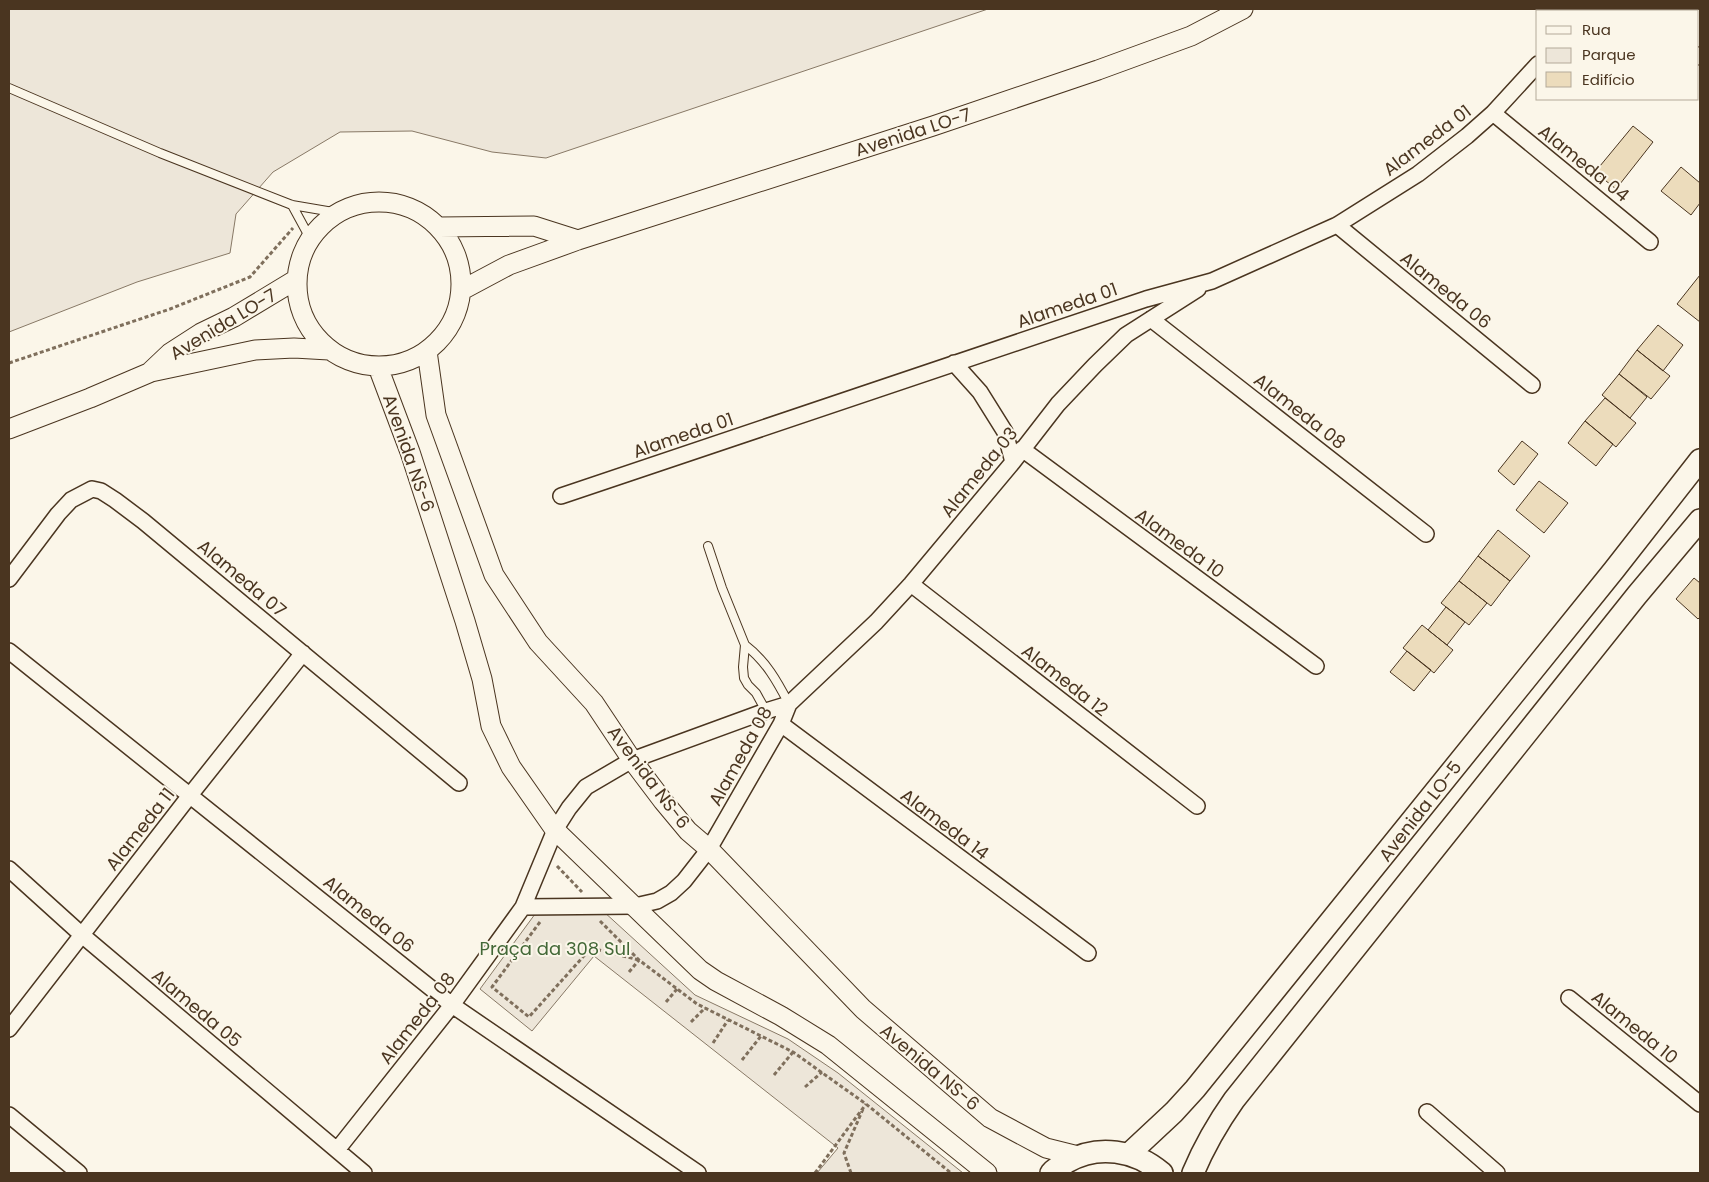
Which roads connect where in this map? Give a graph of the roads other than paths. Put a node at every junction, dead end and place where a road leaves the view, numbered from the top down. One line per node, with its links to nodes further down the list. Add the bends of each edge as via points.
1 (1244, 9): 10 (street, Avenida LO-7, via 1191,36 1098,70)
2 (1536, 66): 4 (street, Alameda 01)
3 (9, 88): 5 (lane)
4 (1493, 114): 7 (street, Alameda 01, via 1418,174); 11 (street, Alameda 04)
5 (292, 205): 6 (lane); 9 (lane)
6 (339, 213): 8 (street, via 365,204 392,203 417,211); 9 (street)
7 (1337, 225): 13 (street, Alameda 01); 21 (street, Alameda 06)
8 (439, 227): 10 (street, via 534,226); 14 (street, via 452,245 460,267)
9 (311, 240): 12 (street, via 304,253)
10 (578, 240): 14 (street, Avenida LO-7, via 508,265)
11 (1650, 242)
12 (298, 279): 16 (street, via 298,299 304,318); 20 (street, Avenida LO-7, via 170,353)
13 (1212, 280): 15 (street, Alameda 03); 18 (street, Alameda 01)
14 (462, 290): 17 (street, via 451,324)
15 (1151, 319): 23 (street, Alameda 03, via 1126,335 1094,365); 28 (street, Alameda 08)
16 (329, 350): 19 (street, via 352,362); 20 (street, Avenida LO-7, via 255,350)
17 (427, 351): 19 (street, via 404,363); 39 (street, Avenida NS-6, via 436,415 494,575 538,642 594,703)
18 (954, 363): 25 (street, via 980,392 1005,432); 26 (street, Alameda 01)
19 (378, 367): 43 (street, Avenida NS-6, via 465,621 482,679 491,726 511,767)
20 (151, 372): 22 (street, Avenida LO-7)
21 (1532, 385)
22 (9, 429)
23 (1022, 449): 25 (street, Alameda 03); 35 (street, Alameda 10)
24 (1700, 460): 57 (main road, Avenida LO-5, via 1195,1089)
25 (1013, 462): 31 (street, Alameda 03)
26 (561, 496)
27 (1700, 520): 65 (main road, Avenida LO-5, via 1234,1100 1212,1132)
28 (1426, 534)
29 (708, 546): 32 (lane)
30 (9, 579): 34 (street, Alameda 07, via 71,500 92,489 101,491 144,521)
31 (911, 584): 36 (street, Alameda 03, via 876,622); 42 (street, Alameda 12)
32 (745, 645): 36 (lane, via 766,664); 37 (lane, via 744,678)
33 (9, 650): 41 (street, Alameda 06)
34 (303, 653): 40 (street, Alameda 07); 41 (street, Alameda 11)
35 (1316, 666)
36 (789, 704): 37 (street, Alameda 08); 38 (street, Alameda 08)
37 (766, 711): 39 (street, Alameda 08)
38 (780, 724): 44 (street, Alameda 08); 49 (street, Alameda 14)
39 (632, 760): 43 (street, Alameda 08, via 586,787); 44 (street, Avenida NS-6, via 688,831)
40 (459, 783)
41 (191, 794): 48 (street, Alameda 11); 51 (street, Alameda 06)
42 (1197, 806)
43 (555, 830): 46 (street, Avenida NS-6); 47 (street, Alameda 08)
44 (709, 849): 46 (street, Alameda 08, via 671,893 657,901); 58 (street, Avenida NS-6, via 863,1009 990,1118 1046,1148)
45 (9, 869): 48 (street, Alameda 05)
46 (635, 906): 47 (street, Alameda 08, via 596,912); 62 (street, Avenida NS-6, via 700,970 828,1045)
47 (523, 908): 51 (street, Alameda 08)
48 (82, 935): 52 (street, Alameda 11); 56 (street, Alameda 05)
49 (1088, 953)
50 (1569, 998): 53 (street, Alameda 10)
51 (452, 1005): 56 (street, Alameda 08); 61 (street, Alameda 06)
52 (9, 1029)
53 (1700, 1104)
54 (1427, 1112): 66 (street)
55 (9, 1115): 59 (street)
56 (337, 1150): 60 (street, Alameda 05)
57 (1129, 1154): 58 (main road, via 1104,1151); 64 (main road)
58 (1078, 1156): 63 (main road)
59 (79, 1173)
60 (364, 1173)
61 (698, 1173)
62 (987, 1173)
63 (1050, 1173)
64 (1162, 1173)
65 (1193, 1173)
66 (1498, 1173)

